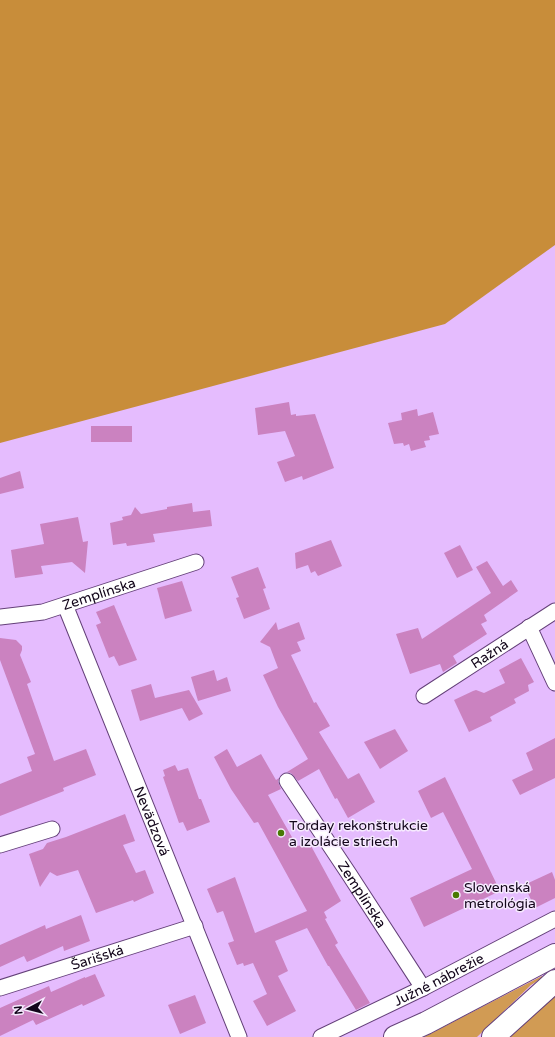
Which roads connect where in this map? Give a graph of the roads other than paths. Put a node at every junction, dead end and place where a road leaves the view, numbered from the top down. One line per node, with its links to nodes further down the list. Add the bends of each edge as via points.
1 (196, 562): 2 (street, Zemplínska)
2 (65, 605): 4 (street, Zemplínska, via 43,612); 12 (street, Nevädzová)
3 (555, 611): 5 (street, Ražná)
4 (0, 617)
5 (529, 628): 6 (street); 7 (street, Ražná)
6 (555, 683)
7 (424, 696)
8 (287, 782): 16 (street, Zemplínska)
9 (52, 829): 10 (street)
10 (0, 845)
11 (555, 919): 16 (street, Južné nábrežie)
12 (195, 926): 15 (street, Šarišská); 17 (street, Nevädzová)
13 (555, 955): 19 (main road)
14 (555, 982): 20 (main road)
15 (0, 988)
16 (423, 988): 18 (street, Južné nábrežie)
17 (239, 1037)
18 (321, 1037)
19 (395, 1037)
20 (493, 1037)

